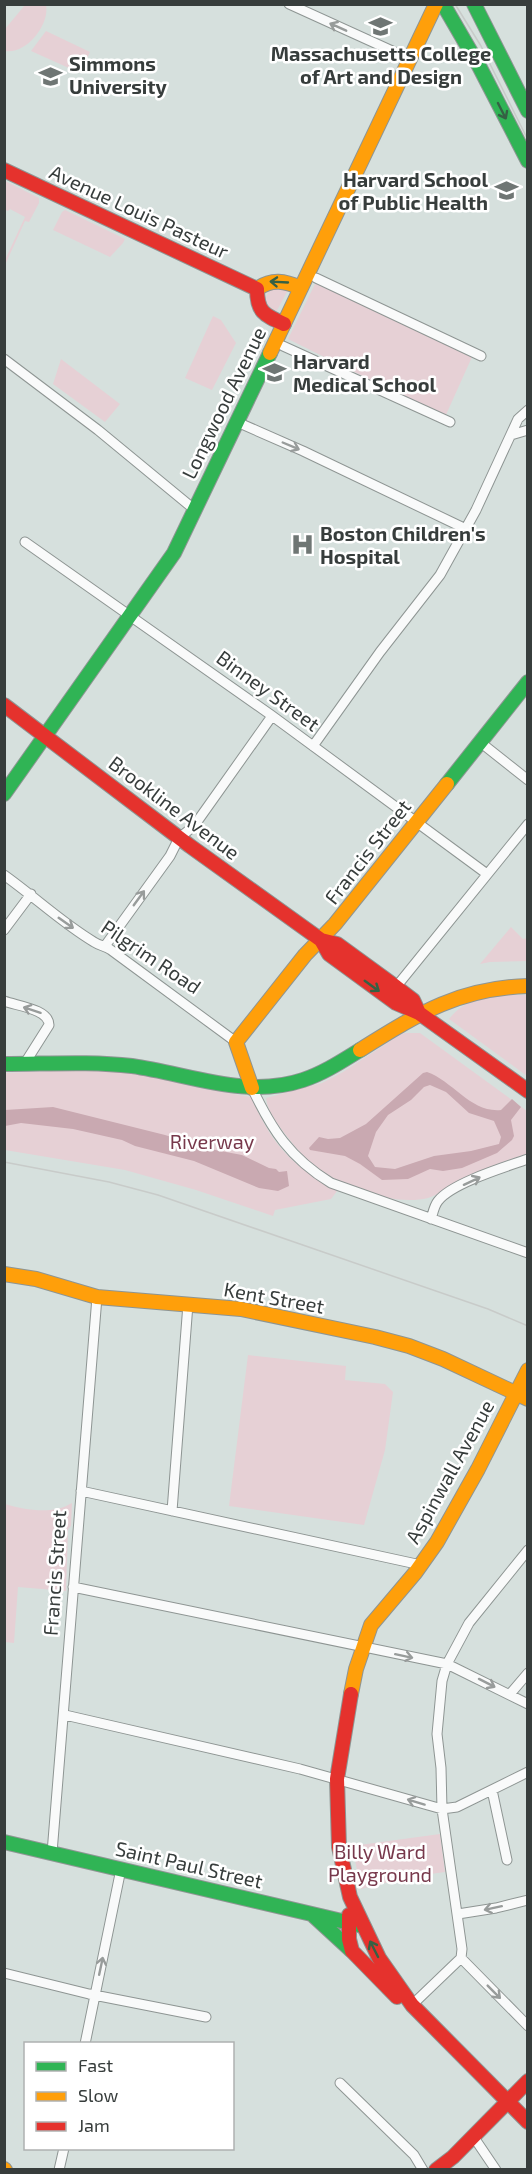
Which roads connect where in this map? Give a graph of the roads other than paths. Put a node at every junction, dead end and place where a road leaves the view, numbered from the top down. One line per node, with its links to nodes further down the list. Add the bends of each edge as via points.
1 (289, 4): 5 (street, one-way to 1)
2 (436, 4): 5 (main road, Longwood Avenue)
3 (443, 4): 7 (main road, one-way to 7)
4 (474, 4): 6 (main road)
5 (410, 59): 10 (main road, Longwood Avenue)
6 (528, 111)
7 (528, 161)
8 (4, 170): 11 (main road, Avenue Louis Pasteur)
9 (316, 278): 14 (street)
10 (301, 288): 11 (main road, one-way to 11, via 278,279); 12 (main road, Longwood Avenue)
11 (257, 289): 12 (main road, via 258,308)
12 (284, 324): 17 (main road, Longwood Avenue)
13 (283, 346): 18 (street)
14 (481, 356)
15 (4, 358): 21 (street)
16 (528, 410): 20 (street, via 518,418)
17 (237, 422): 21 (main road, Longwood Avenue); 22 (street, one-way to 22)
18 (450, 422)
19 (528, 430): 20 (street)
20 (511, 435): 22 (street)
21 (195, 510): 24 (main road, Longwood Avenue, via 172,557)
22 (466, 529): 30 (street, via 440,575)
23 (25, 542): 24 (street, Binney Street)
24 (130, 616): 27 (street, Binney Street); 28 (main road, Longwood Avenue)
25 (528, 682): 29 (main road, Francis Street)
26 (4, 705): 28 (main road, Brookline Avenue)
27 (273, 716): 30 (street, Binney Street); 35 (street, via 194,826)
28 (46, 735): 32 (main road, Longwood Avenue); 35 (main road, Brookline Avenue)
29 (480, 742): 31 (street); 33 (main road, Francis Street)
30 (314, 746): 33 (street, Binney Street)
31 (528, 780)
32 (4, 794)
33 (417, 822): 36 (street, Binney Street); 40 (main road, Francis Street)
34 (528, 824): 36 (street)
35 (179, 838): 40 (main road, Brookline Avenue); 41 (street, one-way to 35)
36 (487, 874): 43 (street)
37 (4, 875): 38 (street, Pilgrim Road)
38 (31, 894): 39 (street); 41 (street, Pilgrim Road, one-way to 41, via 97,944)
39 (4, 930)
40 (321, 940): 43 (main road, Brookline Avenue, via 337,944); 45 (main road, Brookline Avenue, one-way to 45, via 329,954 400,1007); 46 (main road, Francis Street)
41 (105, 945): 46 (street, Pilgrim Road)
42 (528, 986): 45 (main road, via 478,991)
43 (396, 987): 45 (main road, Brookline Avenue, via 413,1000)
44 (4, 1001): 47 (street, one-way to 44, via 49,1020 43,1014)
45 (419, 1013): 49 (main road, via 312,1077); 50 (main road, Brookline Avenue)
46 (236, 1042): 49 (main road)
47 (25, 1063): 48 (main road); 49 (main road, via 130,1066 223,1086)
48 (4, 1064)
49 (252, 1088): 52 (street, via 276,1134 309,1169 340,1188)
50 (528, 1091)
51 (528, 1159): 52 (street, one-way to 51, via 437,1203 452,1190)
52 (431, 1219): 53 (street)
53 (528, 1253)
54 (4, 1274): 55 (main road, Kent Street, via 26,1276)
55 (97, 1297): 56 (main road, Kent Street); 59 (street, Francis Street)
56 (188, 1304): 58 (main road, Kent Street, via 260,1312 398,1343 443,1359); 60 (street)
57 (528, 1370): 58 (main road, Aspinwall Avenue)
58 (521, 1396): 62 (main road, Aspinwall Avenue)
59 (81, 1491): 60 (street); 63 (street, Francis Street)
60 (172, 1511): 62 (street)
61 (528, 1550): 65 (street, via 469,1623)
62 (421, 1565): 64 (main road, Aspinwall Avenue, via 371,1625)
63 (73, 1587): 64 (street); 69 (street, Francis Street)
64 (362, 1647): 65 (street, one-way to 65); 71 (main road, Aspinwall Avenue, via 345,1720)
65 (447, 1664): 67 (street, one-way to 67); 73 (street, via 437,1734)
66 (528, 1672): 67 (street)
67 (510, 1694): 68 (street)
68 (528, 1704)
69 (65, 1715): 71 (street); 75 (street, Francis Street)
70 (528, 1772): 72 (street)
71 (337, 1779): 73 (street, one-way to 71); 78 (main road, Aspinwall Avenue, via 339,1848)
72 (492, 1790): 73 (street, via 457,1807); 76 (street)
73 (442, 1809): 81 (street)
74 (4, 1842): 75 (main road, Saint Paul Street)
75 (52, 1853): 77 (main road, Saint Paul Street)
76 (507, 1860)
77 (121, 1869): 80 (main road, Saint Paul Street); 87 (street, one-way to 77)
78 (350, 1897): 82 (main road, Aspinwall Avenue); 83 (main road, Aspinwall Avenue)
79 (528, 1899): 81 (street, one-way to 81)
80 (312, 1914): 82 (main road, Saint Paul Street); 84 (main road)
81 (458, 1914): 85 (street)
82 (349, 1923): 83 (main road, Saint Paul Street); 84 (main road, Aspinwall Avenue)
83 (363, 1926): 88 (main road, Aspinwall Avenue, one-way to 83, via 384,1967)
84 (351, 1950): 88 (main road, Aspinwall Avenue, via 399,1998)
85 (460, 1958): 88 (street); 90 (street, one-way to 90)
86 (4, 1972): 87 (street)
87 (95, 1995): 89 (street); 91 (street)
88 (412, 2005): 94 (main road, Aspinwall Avenue)
89 (206, 2017)
90 (528, 2026)
91 (85, 2042)
92 (528, 2081): 94 (main road)
93 (340, 2083): 99 (street, via 414,2155)
94 (507, 2102): 95 (main road, Aspinwall Avenue); 96 (main road)
95 (528, 2122)
96 (473, 2136): 100 (main road); 101 (street)
97 (64, 2150): 98 (street)
98 (59, 2169)
99 (423, 2169)
100 (436, 2169)
101 (496, 2169)

